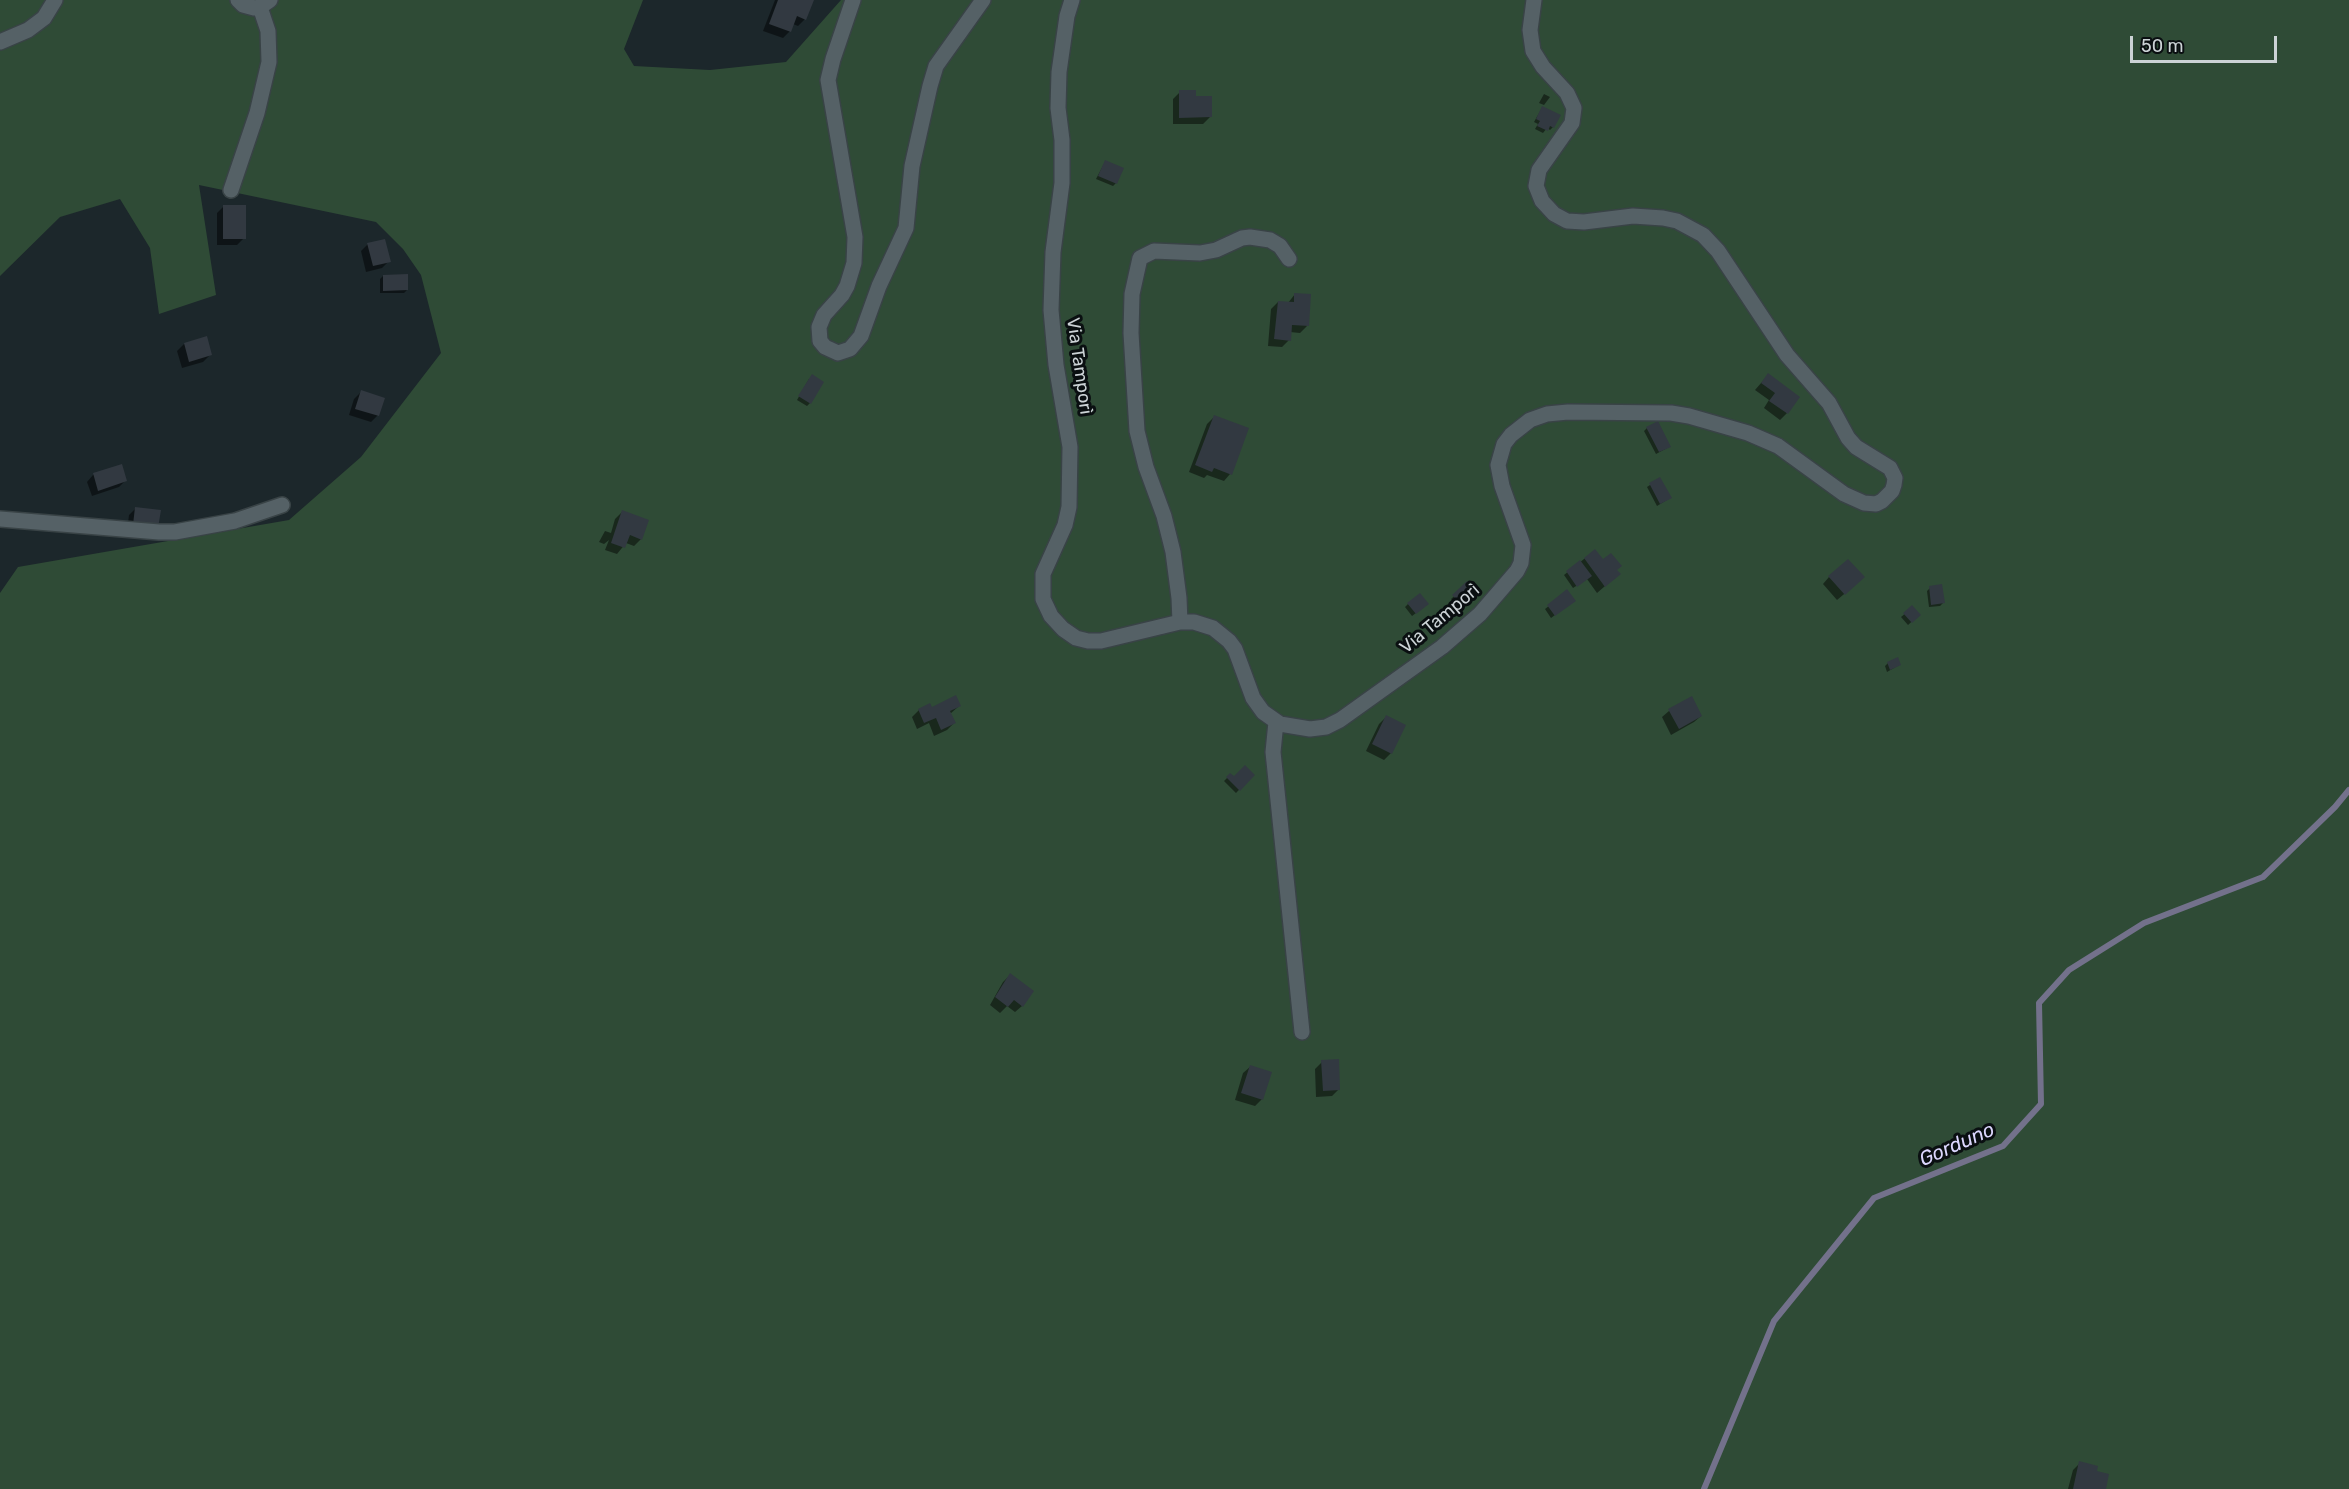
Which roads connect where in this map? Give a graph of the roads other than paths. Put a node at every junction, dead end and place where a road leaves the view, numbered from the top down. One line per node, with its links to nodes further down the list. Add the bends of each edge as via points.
1 (55, 0): 8 (street, via 44,18)
2 (238, 0): 7 (street, via 249,7)
3 (853, 0): 4 (street, via 828,80 855,237 854,263 847,286 819,327 820,341 838,353 850,349 861,336 906,228 914,156 936,66)
4 (982, 0)
5 (1072, 0): 13 (street, Via Tamporì, via 1059,72 1062,183 1053,252 1052,300 1056,365 1070,447 1069,507 1043,574 1043,599 1063,629 1088,642)
6 (1534, 0): 14 (street, Via Tamporì, via 1530,30 1533,51 1567,93 1574,108 1572,123 1539,170 1536,186 1542,201 1567,221 1663,218 1677,221 1703,236 1718,251 1787,355 1829,403 1848,438 1890,468 1894,478 1892,491 1875,504 1864,503 1844,494 1778,446 1689,416 1568,412 1540,416 1520,426 1499,454 1499,474 1521,536 1523,554 1517,571 1495,599 1464,629 1340,720 1317,729)
7 (265, 4): 9 (street, via 268,62 257,113)
8 (0, 42)
9 (231, 190)
10 (1288, 258): 13 (street, via 1270,240 1250,237 1216,250 1154,251 1140,258 1132,294 1131,333 1137,431 1173,552)
11 (282, 505): 12 (street, via 235,521 175,532)
12 (0, 519)
13 (1180, 622): 14 (street, Via Tamporì, via 1213,628 1230,641 1242,662 1253,698)
14 (1276, 722): 15 (street, via 1273,752)
15 (1302, 1032)

